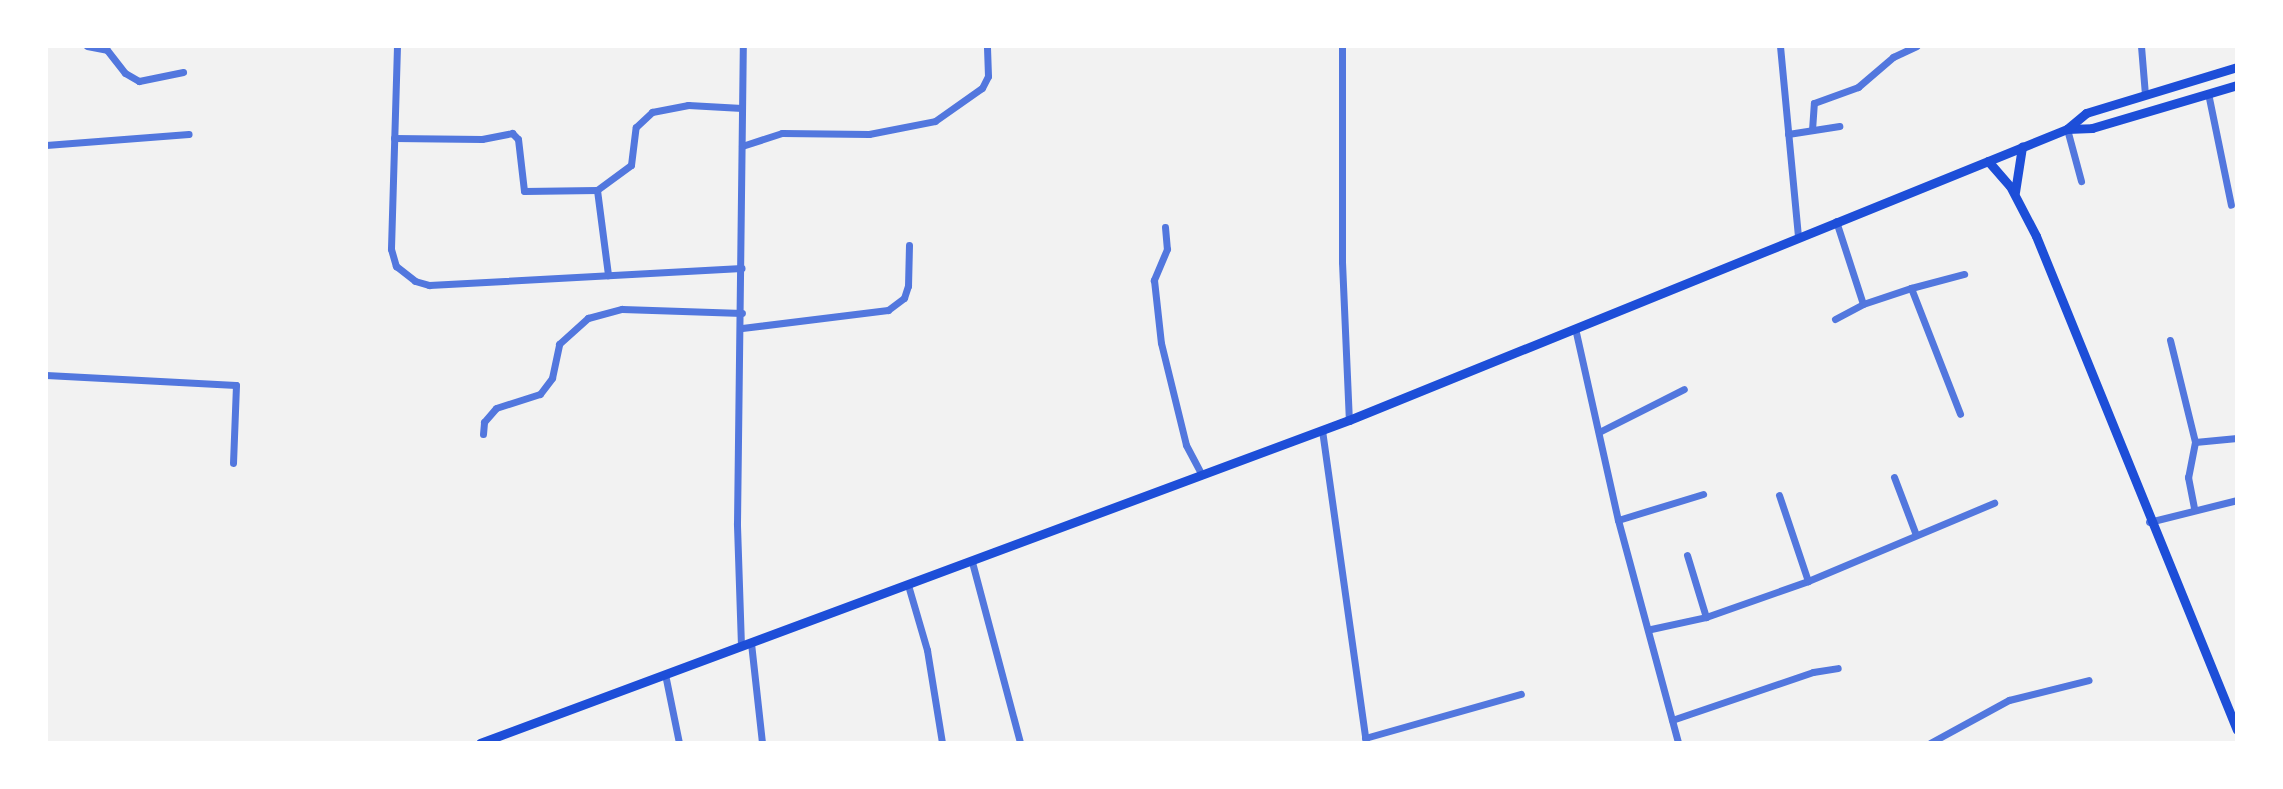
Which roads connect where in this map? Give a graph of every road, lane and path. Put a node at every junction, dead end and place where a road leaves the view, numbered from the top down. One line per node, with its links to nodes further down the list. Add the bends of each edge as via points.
1 (87, 46): 10 (street, via 107,50 139,81)
2 (397, 46): 20 (street)
3 (743, 46): 14 (street)
4 (987, 46): 22 (street, via 988,76 982,88 935,121 869,134 782,133)
5 (1342, 46): 46 (street)
6 (1780, 46): 19 (street)
7 (1917, 46): 17 (street, via 1893,57 1858,87 1814,103)
8 (2141, 46): 13 (street)
9 (2237, 67): 13 (main road)
10 (183, 72)
11 (2237, 85): 12 (main road)
12 (2208, 93): 16 (main road, via 2092,128); 28 (street)
13 (2145, 95): 16 (main road, via 2086,113)
14 (742, 108): 22 (street); 26 (street, via 688,105 652,112 636,127 631,165)
15 (1839, 126): 17 (street)
16 (2067, 129): 23 (main road); 25 (street)
17 (1812, 130): 19 (street)
18 (189, 134): 21 (street)
19 (1788, 134): 31 (street)
20 (394, 138): 26 (street, via 482,139 512,133 524,191); 35 (street, via 391,249 396,266 415,281 429,285)
21 (46, 145)
22 (742, 146): 33 (street)
23 (2022, 147): 24 (main road); 27 (main road)
24 (1988, 161): 27 (main road); 29 (main road)
25 (2081, 181)
26 (597, 190): 35 (street)
27 (2015, 195): 61 (main road)
28 (2231, 205)
29 (1836, 221): 31 (main road); 37 (street)
30 (1165, 227): 53 (street, via 1167,249 1154,280 1161,343 1182,433)
31 (1798, 236): 41 (main road)
32 (909, 245): 40 (street, via 908,286 904,298 888,310)
33 (742, 268): 35 (street); 38 (street)
34 (1964, 274): 36 (street)
35 (608, 275)
36 (1911, 288): 37 (street); 45 (street)
37 (1863, 304): 39 (street)
38 (742, 313): 40 (street); 49 (street, via 622,309 588,318 559,344 552,378 540,394 496,408 488,414)
39 (1835, 319)
40 (742, 328): 69 (street, via 737,523)
41 (1575, 328): 46 (main road); 48 (street)
42 (2170, 340): 51 (street)
43 (46, 375): 52 (street, via 236,385)
44 (1684, 389): 48 (street)
45 (1960, 414)
46 (1349, 420): 47 (main road)
47 (1322, 430): 53 (main road); 76 (street)
48 (1599, 432): 60 (street)
49 (483, 434)
50 (2237, 438): 51 (street)
51 (2195, 442): 59 (street, via 2188,477)
52 (233, 463)
53 (1202, 475): 64 (main road)
54 (1894, 477): 62 (street)
55 (1703, 494): 60 (street)
56 (1779, 495): 65 (street)
57 (2237, 500): 59 (street)
58 (1994, 503): 62 (street)
59 (2194, 509): 61 (street)
60 (1618, 520): 68 (street)
61 (2149, 522): 75 (main road)
62 (1916, 535): 65 (street)
63 (1687, 555): 67 (street)
64 (972, 562): 66 (main road); 81 (street)
65 (1808, 581): 67 (street)
66 (908, 585): 69 (main road); 80 (street, via 927,650)
67 (1706, 617): 68 (street)
68 (1651, 629): 74 (street)
69 (746, 644): 71 (main road); 79 (street)
70 (1838, 668): 74 (street)
71 (665, 674): 77 (main road); 78 (street)
72 (2089, 680): 83 (street, via 2009,700)
73 (1521, 694): 76 (street)
74 (1672, 720): 82 (street)
75 (2237, 730)
76 (1366, 740)
77 (480, 743)
78 (679, 743)
79 (762, 743)
80 (942, 743)
81 (1020, 743)
82 (1678, 743)
83 (1930, 743)

